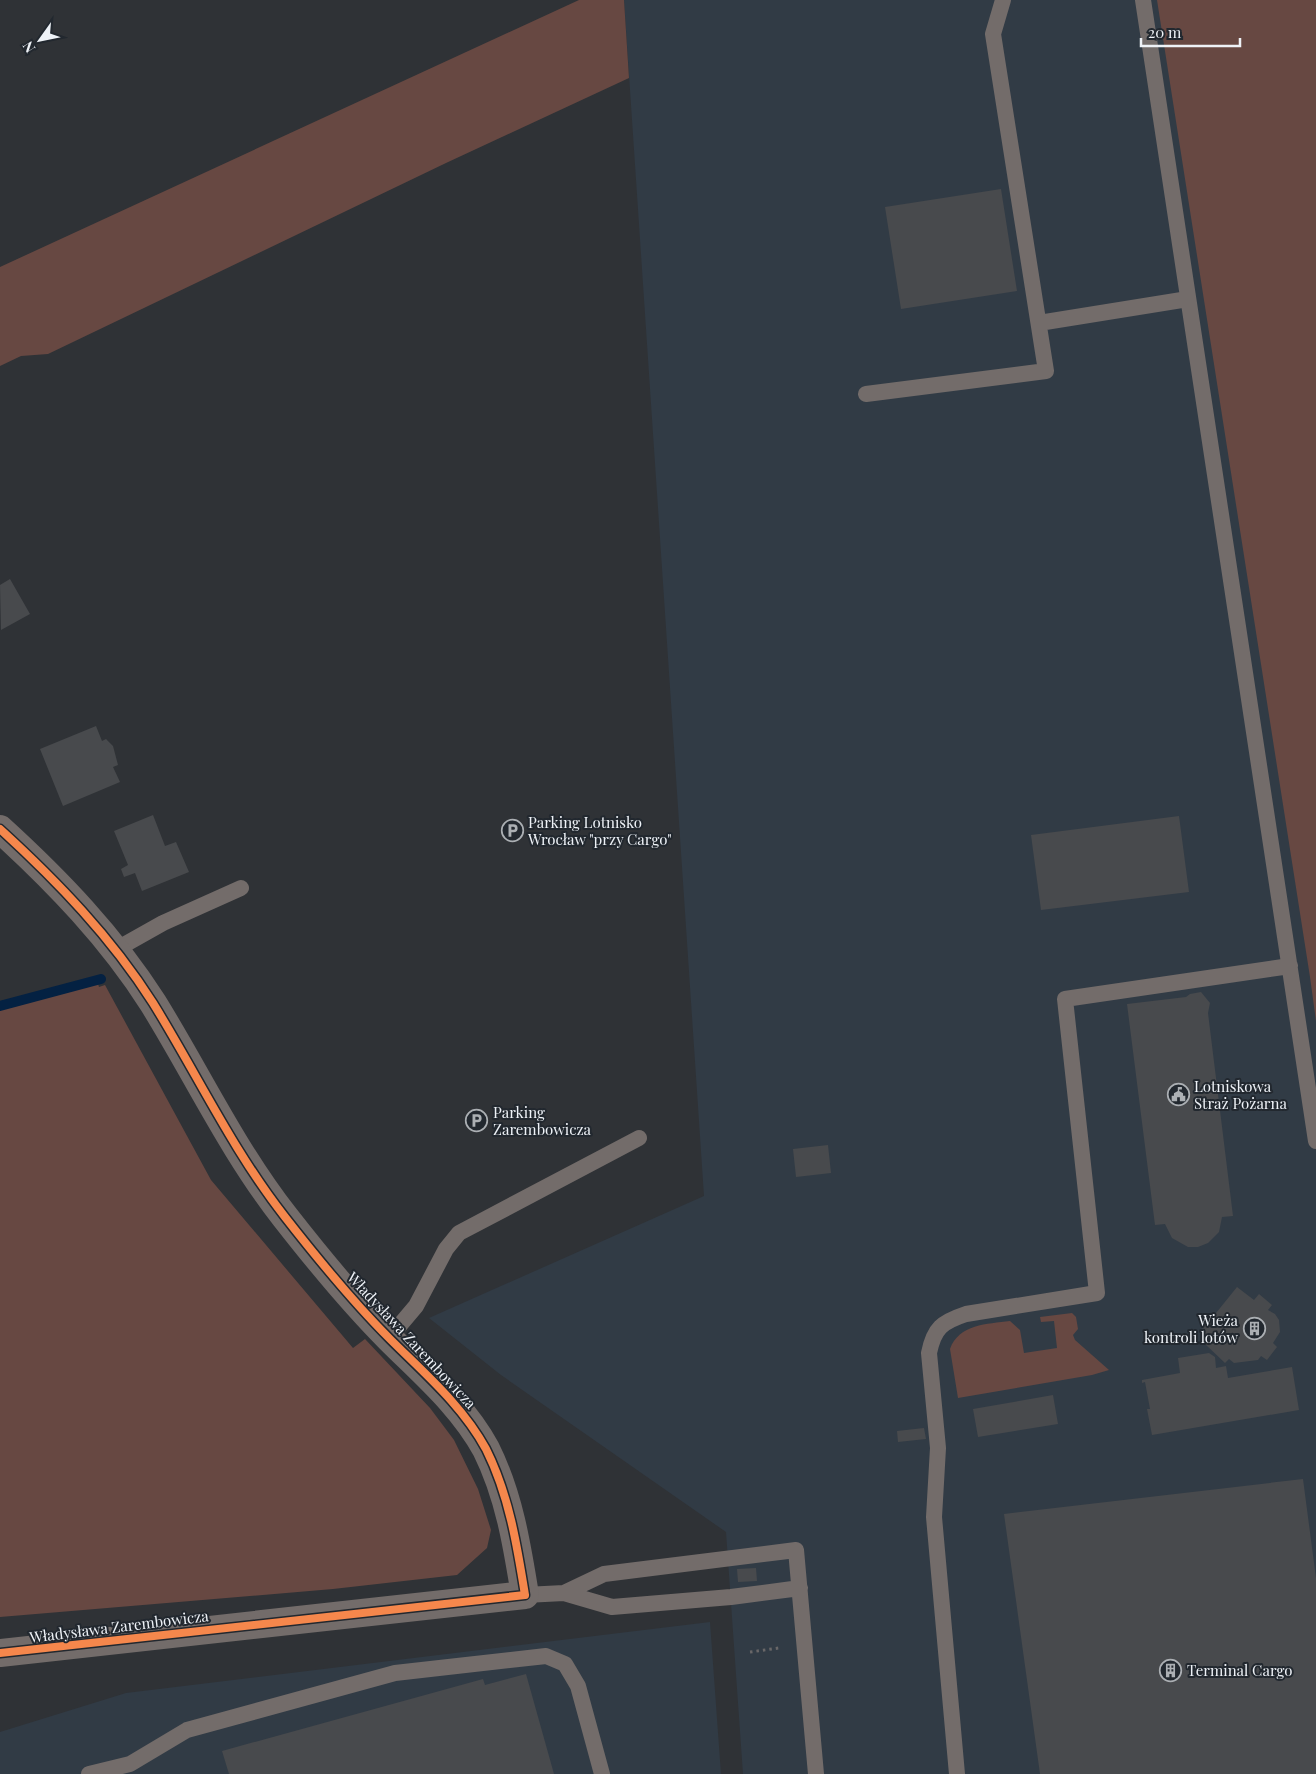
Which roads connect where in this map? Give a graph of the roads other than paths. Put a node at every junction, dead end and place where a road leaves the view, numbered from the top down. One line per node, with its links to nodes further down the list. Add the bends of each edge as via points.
1 (1003, 0): 4 (lane, via 993,34)
2 (1143, 0): 3 (lane)
3 (1188, 299): 4 (lane); 9 (lane)
4 (1038, 323): 5 (lane, via 1046,371)
5 (866, 394)
6 (0, 829): 8 (street, Władysława Zarembowicza, via 52,877)
7 (241, 888): 8 (lane, via 163,923)
8 (115, 950): 13 (street, Władysława Zarembowicza, via 152,1001 211,1103 283,1215)
9 (1290, 966): 10 (lane); 22 (lane, via 1065,999 1097,1293 953,1318 940,1326 932,1337 929,1353 938,1448 934,1517)
10 (1313, 1096): 12 (lane)
11 (640, 1138): 13 (lane, via 459,1233 446,1250 416,1306)
12 (1316, 1141)
13 (388, 1338): 16 (street, Władysława Zarembowicza, via 464,1415 485,1448 501,1482 515,1531)
14 (800, 1588): 15 (lane, via 612,1606); 15 (lane, via 796,1550 604,1574); 21 (lane)
15 (564, 1594): 16 (lane)
16 (525, 1595): 17 (street, Władysława Zarembowicza)
17 (0, 1654)
18 (132, 1769): 19 (lane); 20 (lane, via 187,1730 395,1673 546,1656 565,1664 578,1686)
19 (89, 1774)
20 (602, 1774)
21 (816, 1774)
22 (957, 1774)

